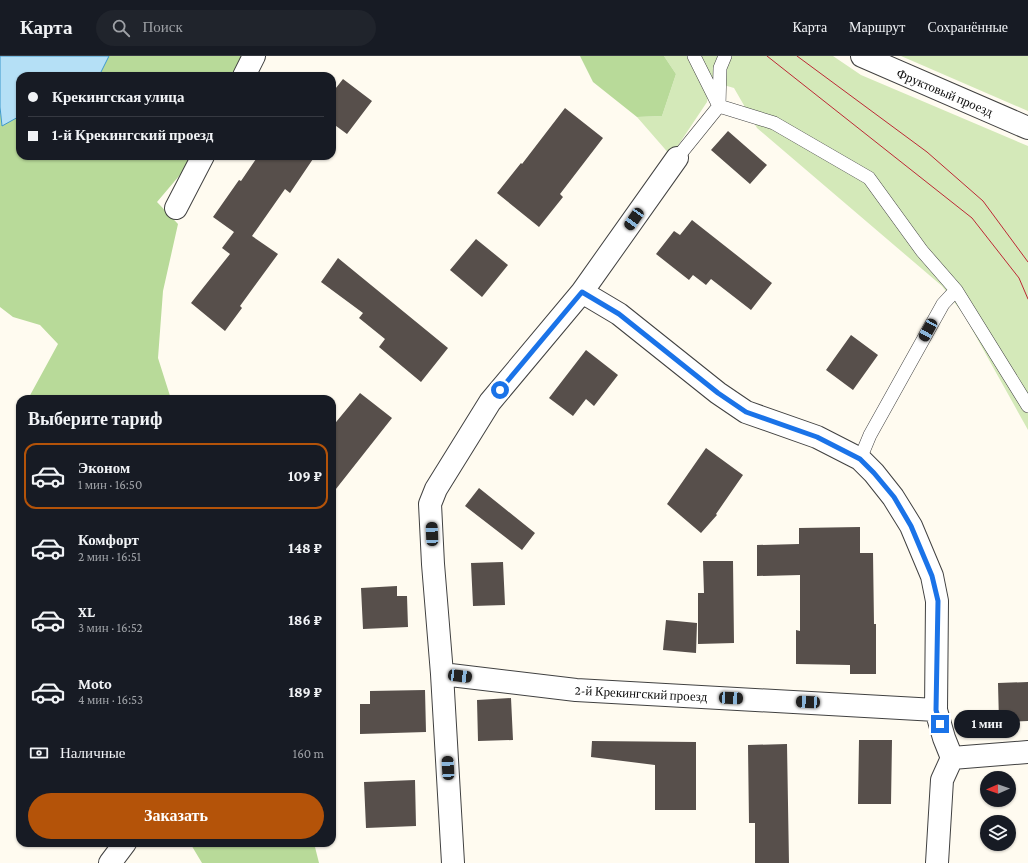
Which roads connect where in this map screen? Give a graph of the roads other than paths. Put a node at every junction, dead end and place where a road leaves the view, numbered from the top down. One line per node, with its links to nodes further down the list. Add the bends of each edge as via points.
1 (254, 56): 5 (street)
2 (694, 56): 6 (lane)
3 (726, 56): 6 (lane, via 720,68)
4 (862, 56): 7 (street, Фруктовый проезд)
5 (246, 72)
6 (719, 106): 8 (lane); 11 (lane, via 774,123 869,178 922,251)
7 (1028, 128)
8 (677, 158): 12 (street)
9 (200, 160): 10 (street)
10 (176, 208)
11 (956, 290): 13 (lane); 14 (lane, via 943,304 870,435)
12 (582, 292): 14 (street, via 619,314 718,393 746,412 817,437); 15 (street, via 490,402 436,488 430,504 432,564)
13 (1028, 406)
14 (860, 459): 16 (street, via 894,497 911,526 932,576 938,601)
15 (442, 674): 16 (street, 2-й Крекингский проезд, via 576,690); 21 (street)
16 (936, 710): 18 (street)
17 (1028, 752): 18 (street)
18 (952, 758): 22 (street, via 942,780)
19 (121, 847): 20 (street)
20 (110, 863)
21 (453, 863)
22 (937, 863)

